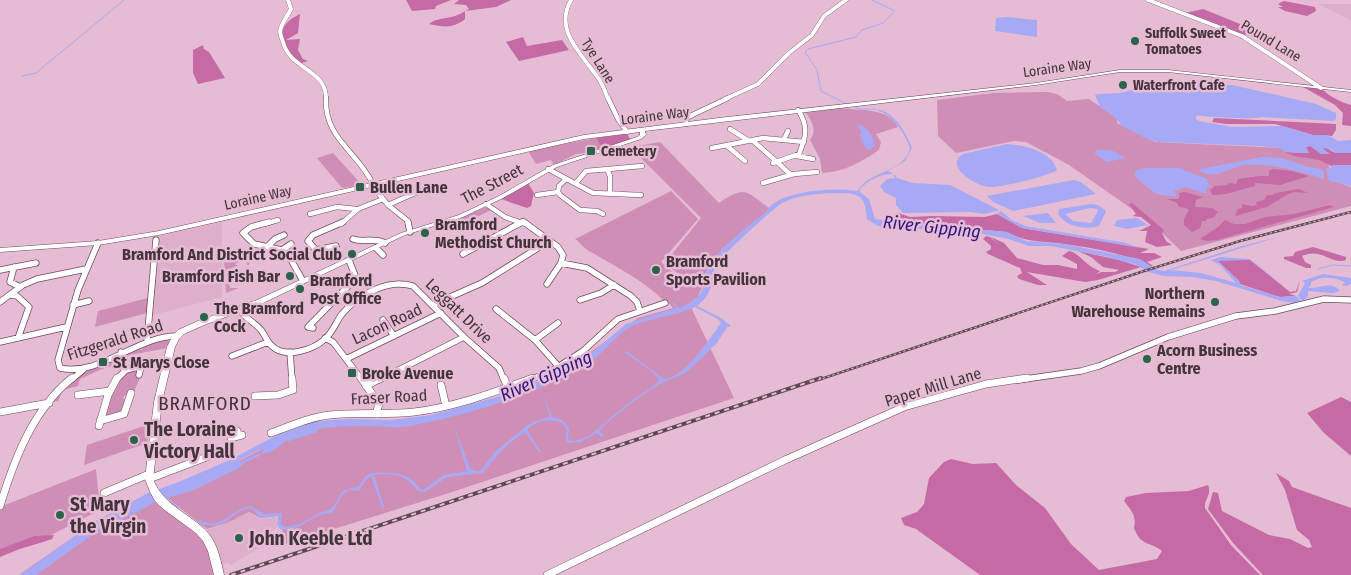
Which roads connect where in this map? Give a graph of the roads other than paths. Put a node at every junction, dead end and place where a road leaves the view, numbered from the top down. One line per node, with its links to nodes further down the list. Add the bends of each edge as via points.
1 (288, 0): 30 (street, via 291,10 280,31 286,53 324,85 324,112 331,128 360,162)
2 (571, 0): 12 (street, Tye Lane, via 565,9 564,25 580,56 597,76)
3 (846, 0): 8 (street, via 824,16 812,35 758,84 686,118)
4 (1148, 0): 5 (street, Pound Lane, via 1242,36)
5 (1321, 88): 6 (main road, Loraine Way); 7 (main road, Loraine Way, via 1142,70)
6 (1351, 91)
7 (798, 110): 8 (main road, Loraine Way); 15 (street, via 808,127)
8 (686, 124): 10 (main road, Loraine Way)
9 (730, 129): 14 (street)
10 (642, 130): 12 (main road, Loraine Way); 23 (main road, The Street, via 643,135 639,138)
11 (788, 131): 13 (street)
12 (627, 132): 30 (main road, Loraine Way, via 584,137)
13 (784, 139): 14 (street); 15 (street)
14 (750, 140): 16 (street); 21 (street)
15 (804, 142): 18 (street)
16 (727, 146): 17 (street); 20 (street)
17 (712, 148)
18 (797, 156): 19 (street); 21 (street)
19 (814, 158)
20 (745, 161)
21 (776, 162): 26 (street)
22 (642, 166): 24 (street)
23 (548, 169): 27 (street); 38 (main road, The Street)
24 (607, 169): 28 (street, via 585,172); 33 (street)
25 (817, 172): 26 (street)
26 (791, 175): 29 (street)
27 (566, 180): 28 (street); 32 (street)
28 (576, 183): 33 (street, via 593,193)
29 (763, 183)
30 (373, 184): 50 (main road, Loraine Way, via 167,232)
31 (442, 188): 39 (street, via 415,193)
32 (558, 192): 35 (street); 42 (street, via 580,210 598,211)
33 (610, 193): 36 (street)
34 (379, 194): 37 (street)
35 (537, 195)
36 (641, 195)
37 (383, 199): 39 (street); 40 (street)
38 (486, 204): 44 (street, via 507,218); 45 (main road, The Street, via 461,216)
39 (388, 205): 45 (street, via 408,221)
40 (356, 210): 41 (street, via 340,207); 53 (street, via 341,224 308,240 315,251)
41 (310, 214)
42 (603, 215)
43 (279, 220): 54 (street, via 243,231 254,244)
44 (523, 222): 49 (street); 59 (street)
45 (410, 232): 51 (main road, The Street)
46 (284, 235): 54 (street)
47 (353, 239): 51 (street, via 377,238)
48 (158, 241): 92 (street)
49 (550, 242): 62 (street, via 562,251); 77 (street, via 471,289)
50 (98, 243): 56 (main road, Loraine Way); 64 (street, Fitzgerald Road)
51 (385, 243): 55 (main road, The Street)
52 (291, 244): 57 (street)
53 (336, 246)
54 (267, 247): 57 (street)
55 (376, 248): 58 (street); 60 (main road, The Street)
56 (0, 250)
57 (282, 250): 66 (street, via 289,255)
58 (383, 254)
59 (463, 254)
60 (348, 260): 66 (main road, The Street); 85 (street, via 356,278 308,327)
61 (36, 263): 63 (street)
62 (561, 263): 67 (street); 68 (street, via 587,268)
63 (14, 267): 65 (street); 69 (street, via 10,282)
64 (86, 269): 69 (street, via 43,277); 76 (street, Fitzgerald Road)
65 (0, 270)
66 (303, 281): 78 (main road, The Street)
67 (547, 284)
68 (614, 285): 71 (street); 80 (street, via 633,298)
69 (20, 287): 70 (street)
70 (11, 295): 74 (street); 89 (street, via 19,297 29,307)
71 (580, 300)
72 (1351, 300): 124 (street, Paper Mill Lane, via 1324,299 1236,316 1168,336 1099,366 986,384 904,407 785,460)
73 (89, 301): 76 (street)
74 (0, 302)
75 (665, 303): 80 (street, Fraser Road)
76 (73, 304): 84 (street, Fitzgerald Road)
77 (432, 305): 81 (street, Leggatt Drive); 90 (street, Leggatt Drive, via 408,283 387,284 350,307)
78 (240, 309): 86 (main road, Fitzgerald Road, via 198,324); 94 (street, via 243,318 259,327)
79 (496, 309): 91 (street)
80 (640, 310): 100 (street, Fraser Road, via 618,319)
81 (441, 313): 87 (street, Lacon Road); 88 (street, Leggatt Drive)
82 (383, 320): 87 (street)
83 (558, 323): 91 (street)
84 (66, 327): 89 (street); 101 (street, Fitzgerald Road, via 58,362)
85 (313, 328)
86 (177, 336): 92 (street, Fitzgerald Road); 120 (main road, via 171,347 158,402)
87 (394, 336): 98 (street, Lacon Road)
88 (464, 337): 106 (street); 108 (street, Leggatt Drive, via 499,368)
89 (18, 338): 93 (street)
90 (325, 338): 96 (street, Leggatt Drive, via 306,349); 98 (street, via 333,342)
91 (535, 340): 100 (street)
92 (147, 341): 95 (street, Fitzgerald Road)
93 (0, 342)
94 (268, 342): 96 (street, via 275,349); 97 (street)
95 (121, 352): 99 (street, Fitzgerald Road); 102 (street)
96 (290, 352): 109 (street)
97 (232, 356)
98 (346, 359): 106 (street)
99 (87, 367): 101 (street, Fitzgerald Road); 104 (street)
100 (560, 367): 108 (street, Fraser Road)
101 (64, 370): 104 (street)
102 (124, 370): 103 (street, via 142,364); 110 (street)
103 (139, 375)
104 (70, 379): 114 (street)
105 (441, 385): 115 (street)
106 (366, 386): 117 (street, via 379,404)
107 (301, 387): 109 (street)
108 (508, 388): 115 (street, Fraser Road)
109 (293, 390): 113 (street, via 278,395)
110 (110, 391): 111 (street, via 100,423 125,413); 112 (street)
111 (131, 393)
112 (78, 395)
113 (255, 396)
114 (49, 403): 116 (street); 122 (street, via 16,457)
115 (446, 406): 117 (street, Fraser Road, via 407,413)
116 (0, 412)
117 (376, 414): 118 (street, Fraser Road, via 328,415)
118 (271, 433)
119 (238, 434): 120 (street, via 220,452)
120 (149, 477): 121 (street); 123 (main road, via 162,503 206,538)
121 (104, 493)
122 (0, 506)
123 (219, 575)
124 (547, 575)

